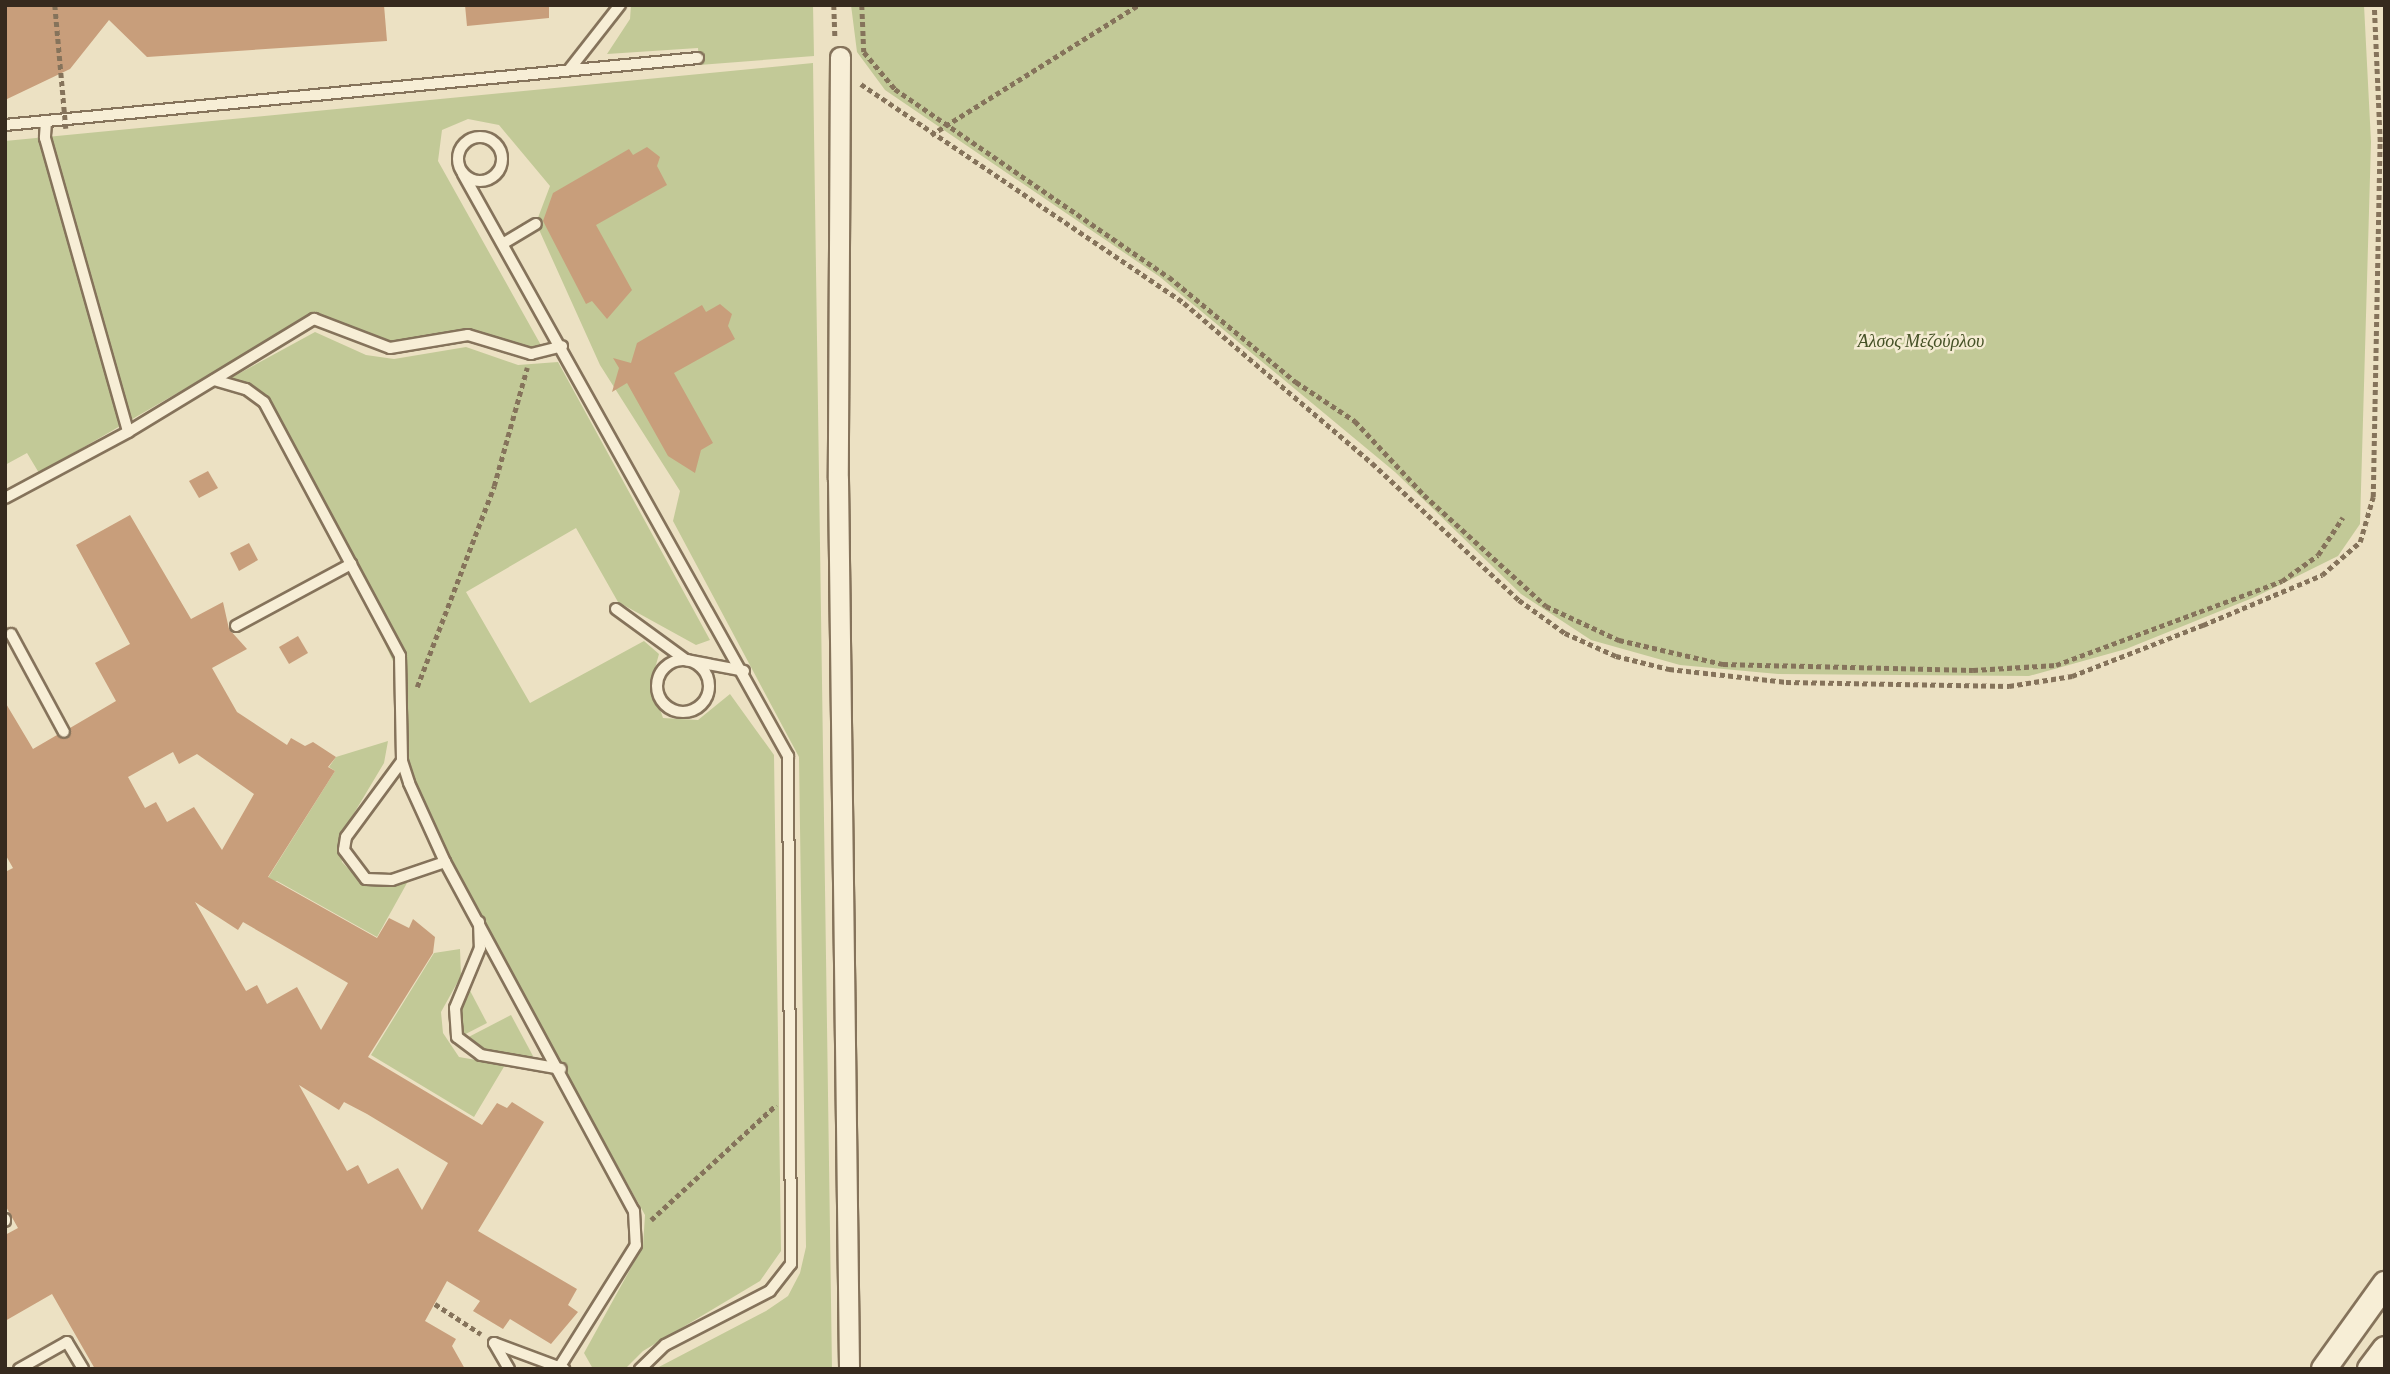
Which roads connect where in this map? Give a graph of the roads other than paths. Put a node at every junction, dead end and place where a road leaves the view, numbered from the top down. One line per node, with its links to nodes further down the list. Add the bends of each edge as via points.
1 (620, 5): 4 (lane)
2 (840, 57): 32 (street, via 838,479)
3 (698, 58): 4 (lane)
4 (569, 70): 5 (lane)
5 (46, 122): 6 (lane); 12 (lane, via 45,138)
6 (5, 125)
7 (463, 174): 7 (lane, via 457,159 462,145 482,137 495,143 502,156 495,176 481,182); 9 (lane)
8 (536, 224): 9 (lane)
9 (504, 243): 10 (lane)
10 (562, 346): 11 (lane, via 531,354 468,335 390,348 314,319); 19 (lane)
11 (214, 380): 12 (lane); 14 (lane, via 246,389 264,402)
12 (128, 432): 13 (lane)
13 (5, 498)
14 (351, 565): 16 (lane); 21 (lane, via 400,656)
15 (616, 609): 18 (lane)
16 (236, 626)
17 (11, 634): 20 (lane)
18 (686, 660): 18 (lane, via 666,666 657,681 659,699 680,713 703,703 709,688 705,671); 19 (lane)
19 (744, 671): 31 (lane, via 781,740 790,775 792,1253 786,1274 770,1291 665,1345)
20 (64, 732)
21 (402, 761): 22 (lane); 22 (lane, via 346,837 344,850 366,878 391,880)
22 (445, 862): 23 (lane)
23 (479, 920): 24 (lane); 24 (lane, via 480,948 455,1007 457,1037 481,1055)
24 (561, 1069): 27 (lane, via 634,1211 637,1237)
25 (2385, 1284): 33 (street)
26 (2385, 1349): 34 (street)
27 (562, 1368): 30 (lane, via 494,1343)
28 (19, 1369): 29 (lane, via 68,1342)
29 (83, 1369)
30 (509, 1369)
31 (640, 1369)
32 (849, 1369)
33 (2324, 1369)
34 (2370, 1369)

